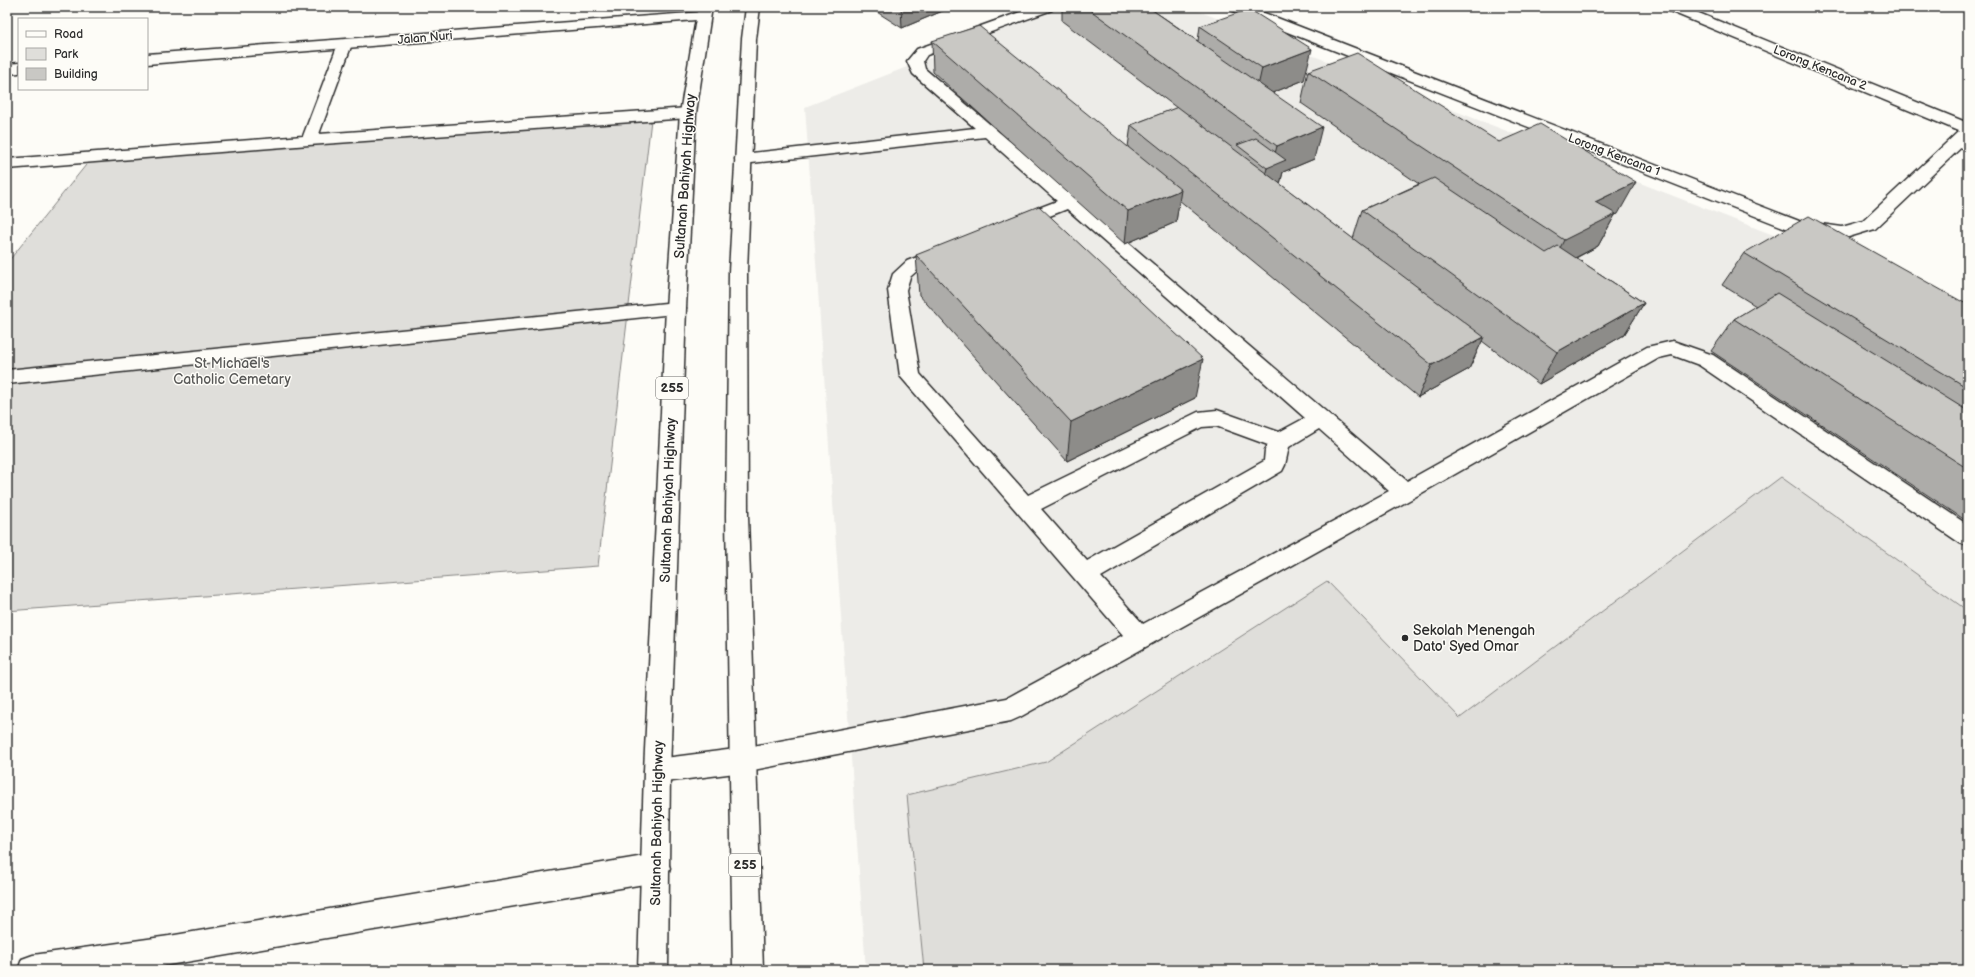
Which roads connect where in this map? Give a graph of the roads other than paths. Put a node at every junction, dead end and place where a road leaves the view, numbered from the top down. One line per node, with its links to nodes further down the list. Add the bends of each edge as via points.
1 (754, 7): 14 (street, 255, via 749,39)
2 (1047, 7): 12 (street, via 922,52 916,61 918,71)
3 (1236, 7): 11 (street, Lorong Kencana 1, via 1796,226 1842,233 1869,225)
4 (1672, 7): 11 (street, Lorong Kencana 2)
5 (704, 11): 6 (street, Jalan Nuri); 10 (street, Sultanah Bahiyah Highway / 255)
6 (345, 44): 7 (street, Jalan Nuri); 13 (street)
7 (148, 59)
8 (18, 68): 9 (street)
9 (7, 69)
10 (688, 113): 13 (street); 19 (street, Sultanah Bahiyah Highway / 255)
11 (1968, 131)
12 (988, 132): 14 (street); 16 (street)
13 (309, 140): 15 (street)
14 (743, 159): 28 (street, 255, via 738,272 737,516)
15 (7, 164)
16 (1069, 202): 17 (street); 21 (street)
17 (1002, 229)
18 (958, 247): 24 (street, via 913,265 902,274 897,290 910,376)
19 (676, 308): 20 (street); 29 (street, Sultanah Bahiyah Highway / 255)
20 (7, 377)
21 (1320, 419): 22 (street); 23 (street)
22 (1281, 441): 24 (street, via 1217,418 1198,420); 26 (street, via 1276,450 1274,465)
23 (1405, 492): 25 (street, via 1654,352 1673,348 1706,360); 27 (street)
24 (1025, 507): 26 (street)
25 (1968, 537)
26 (1085, 574): 27 (street)
27 (1140, 638): 28 (street, via 1012,709)
28 (743, 760): 29 (street); 34 (street, 255)
29 (657, 770): 30 (street, Sultanah Bahiyah Highway / 255)
30 (656, 868): 31 (street); 33 (street, Sultanah Bahiyah Highway / 255)
31 (166, 961): 32 (street)
32 (33, 970)
33 (654, 970)
34 (748, 970)

